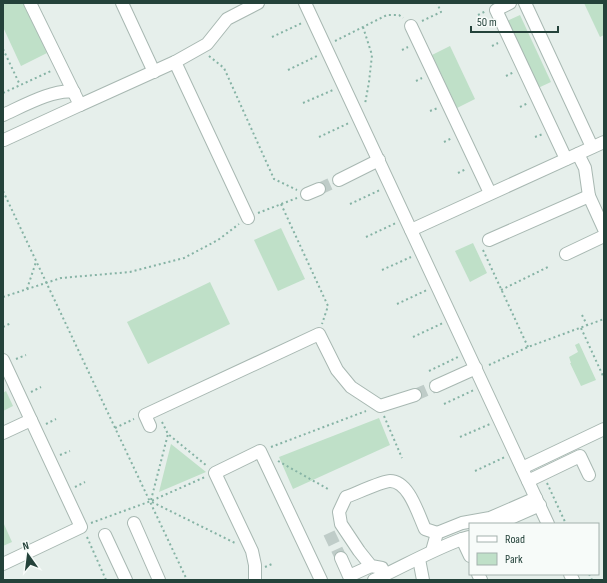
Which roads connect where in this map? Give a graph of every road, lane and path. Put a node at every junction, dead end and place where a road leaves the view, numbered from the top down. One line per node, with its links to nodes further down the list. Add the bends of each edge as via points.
1 (30, 3): 16 (street)
2 (122, 3): 18 (street)
3 (258, 3): 12 (street, via 227,19 207,44)
4 (305, 3): 14 (street)
5 (437, 3): 9 (path, via 441,12)
6 (510, 3): 33 (street, via 496,10)
7 (525, 3): 31 (street)
8 (305, 21): 11 (path)
9 (411, 26): 10 (path, via 400,14 387,15); 40 (street)
10 (362, 27): 14 (path); 25 (path, via 372,55 370,82)
11 (272, 37)
12 (199, 48): 15 (street); 39 (path, via 224,68 274,179)
13 (3, 49): 19 (path)
14 (323, 50): 17 (path); 34 (street)
15 (175, 62): 18 (street); 44 (street)
16 (61, 66): 19 (path); 21 (street)
17 (288, 70)
18 (154, 72): 24 (street)
19 (20, 85): 22 (path)
20 (336, 88): 23 (path)
21 (74, 92): 24 (street); 26 (street, via 56,92)
22 (3, 93)
23 (303, 103)
24 (80, 105): 29 (street)
25 (364, 105)
26 (3, 115)
27 (352, 122): 28 (path)
28 (319, 137)
29 (4, 140)
30 (604, 142): 31 (street)
31 (592, 147): 32 (street)
32 (578, 154): 33 (street); 41 (street, via 584,168)
33 (566, 159): 40 (street)
34 (379, 160): 35 (street); 47 (street)
35 (339, 180)
36 (383, 188): 43 (path)
37 (319, 189): 39 (street)
38 (3, 191): 53 (path)
39 (307, 194): 42 (path)
40 (490, 194): 47 (street)
41 (589, 196): 46 (street); 50 (street)
42 (281, 204): 44 (path); 69 (path, via 328,306)
43 (350, 204)
44 (248, 218): 56 (path, via 218,240 184,258 130,272 61,278)
45 (398, 222): 49 (path)
46 (604, 229)
47 (411, 230): 75 (street)
48 (604, 236): 51 (street)
49 (366, 237)
50 (489, 240): 59 (path, via 482,248)
51 (566, 254)
52 (414, 255): 55 (path)
53 (36, 262): 56 (path); 57 (path)
54 (548, 267): 59 (path)
55 (382, 270)
56 (45, 282): 57 (path); 88 (path)
57 (27, 289): 60 (path)
58 (429, 289): 61 (path)
59 (501, 290): 71 (path)
60 (3, 297)
61 (397, 304)
62 (582, 315): 66 (path)
63 (604, 319): 66 (path)
64 (445, 322): 70 (path)
65 (11, 323): 67 (path)
66 (587, 325): 68 (path)
67 (3, 327)
68 (581, 328): 71 (path); 77 (path)
69 (319, 334): 82 (street, via 337,370 351,388); 83 (street)
70 (413, 337)
71 (528, 347): 74 (path)
72 (460, 356): 76 (path)
73 (3, 360): 85 (street)
74 (489, 365)
75 (476, 368): 78 (street); 96 (street)
76 (429, 371)
77 (604, 378)
78 (436, 386)
79 (476, 389): 81 (path)
80 (415, 395): 82 (street)
81 (444, 404)
82 (380, 406): 93 (path); 95 (path)
83 (156, 409): 84 (street); 91 (path)
84 (145, 415): 87 (street); 88 (path)
85 (31, 420): 90 (street); 109 (street)
86 (492, 423): 92 (path)
87 (150, 426)
88 (115, 428): 103 (path)
89 (604, 429): 96 (street)
90 (3, 433)
91 (168, 434): 98 (path); 103 (path)
92 (460, 437)
93 (260, 451): 98 (street); 102 (path); 126 (street)
94 (507, 457): 97 (path)
95 (402, 458)
96 (522, 468): 101 (street)
97 (476, 471)
98 (215, 473): 103 (path); 113 (street)
99 (543, 474): 100 (street, via 580,456); 101 (street); 108 (path)
100 (589, 475)
101 (528, 481): 104 (street)
102 (328, 488)
103 (150, 501): 109 (path); 113 (path); 124 (path)
104 (538, 501): 106 (street); 107 (street); 110 (street, via 490,518 462,523)
105 (134, 523): 123 (street)
106 (499, 523)
107 (548, 523)
108 (566, 523)
109 (81, 527): 118 (street); 121 (path)
110 (438, 533): 114 (street); 119 (street, via 425,529 408,492 398,482 389,481 346,497 339,512 341,524)
111 (105, 535): 122 (street)
112 (466, 538): 114 (street); 115 (street)
113 (252, 551): 125 (street, via 256,565)
114 (432, 551): 117 (street)
115 (469, 552)
116 (341, 558): 119 (street, via 349,576)
117 (419, 559): 120 (street); 127 (street)
118 (3, 564)
119 (371, 566): 120 (street, via 382,568)
120 (380, 578)
121 (106, 580)
122 (126, 580)
123 (159, 580)
124 (187, 580)
125 (255, 580)
126 (321, 580)
127 (424, 580)

